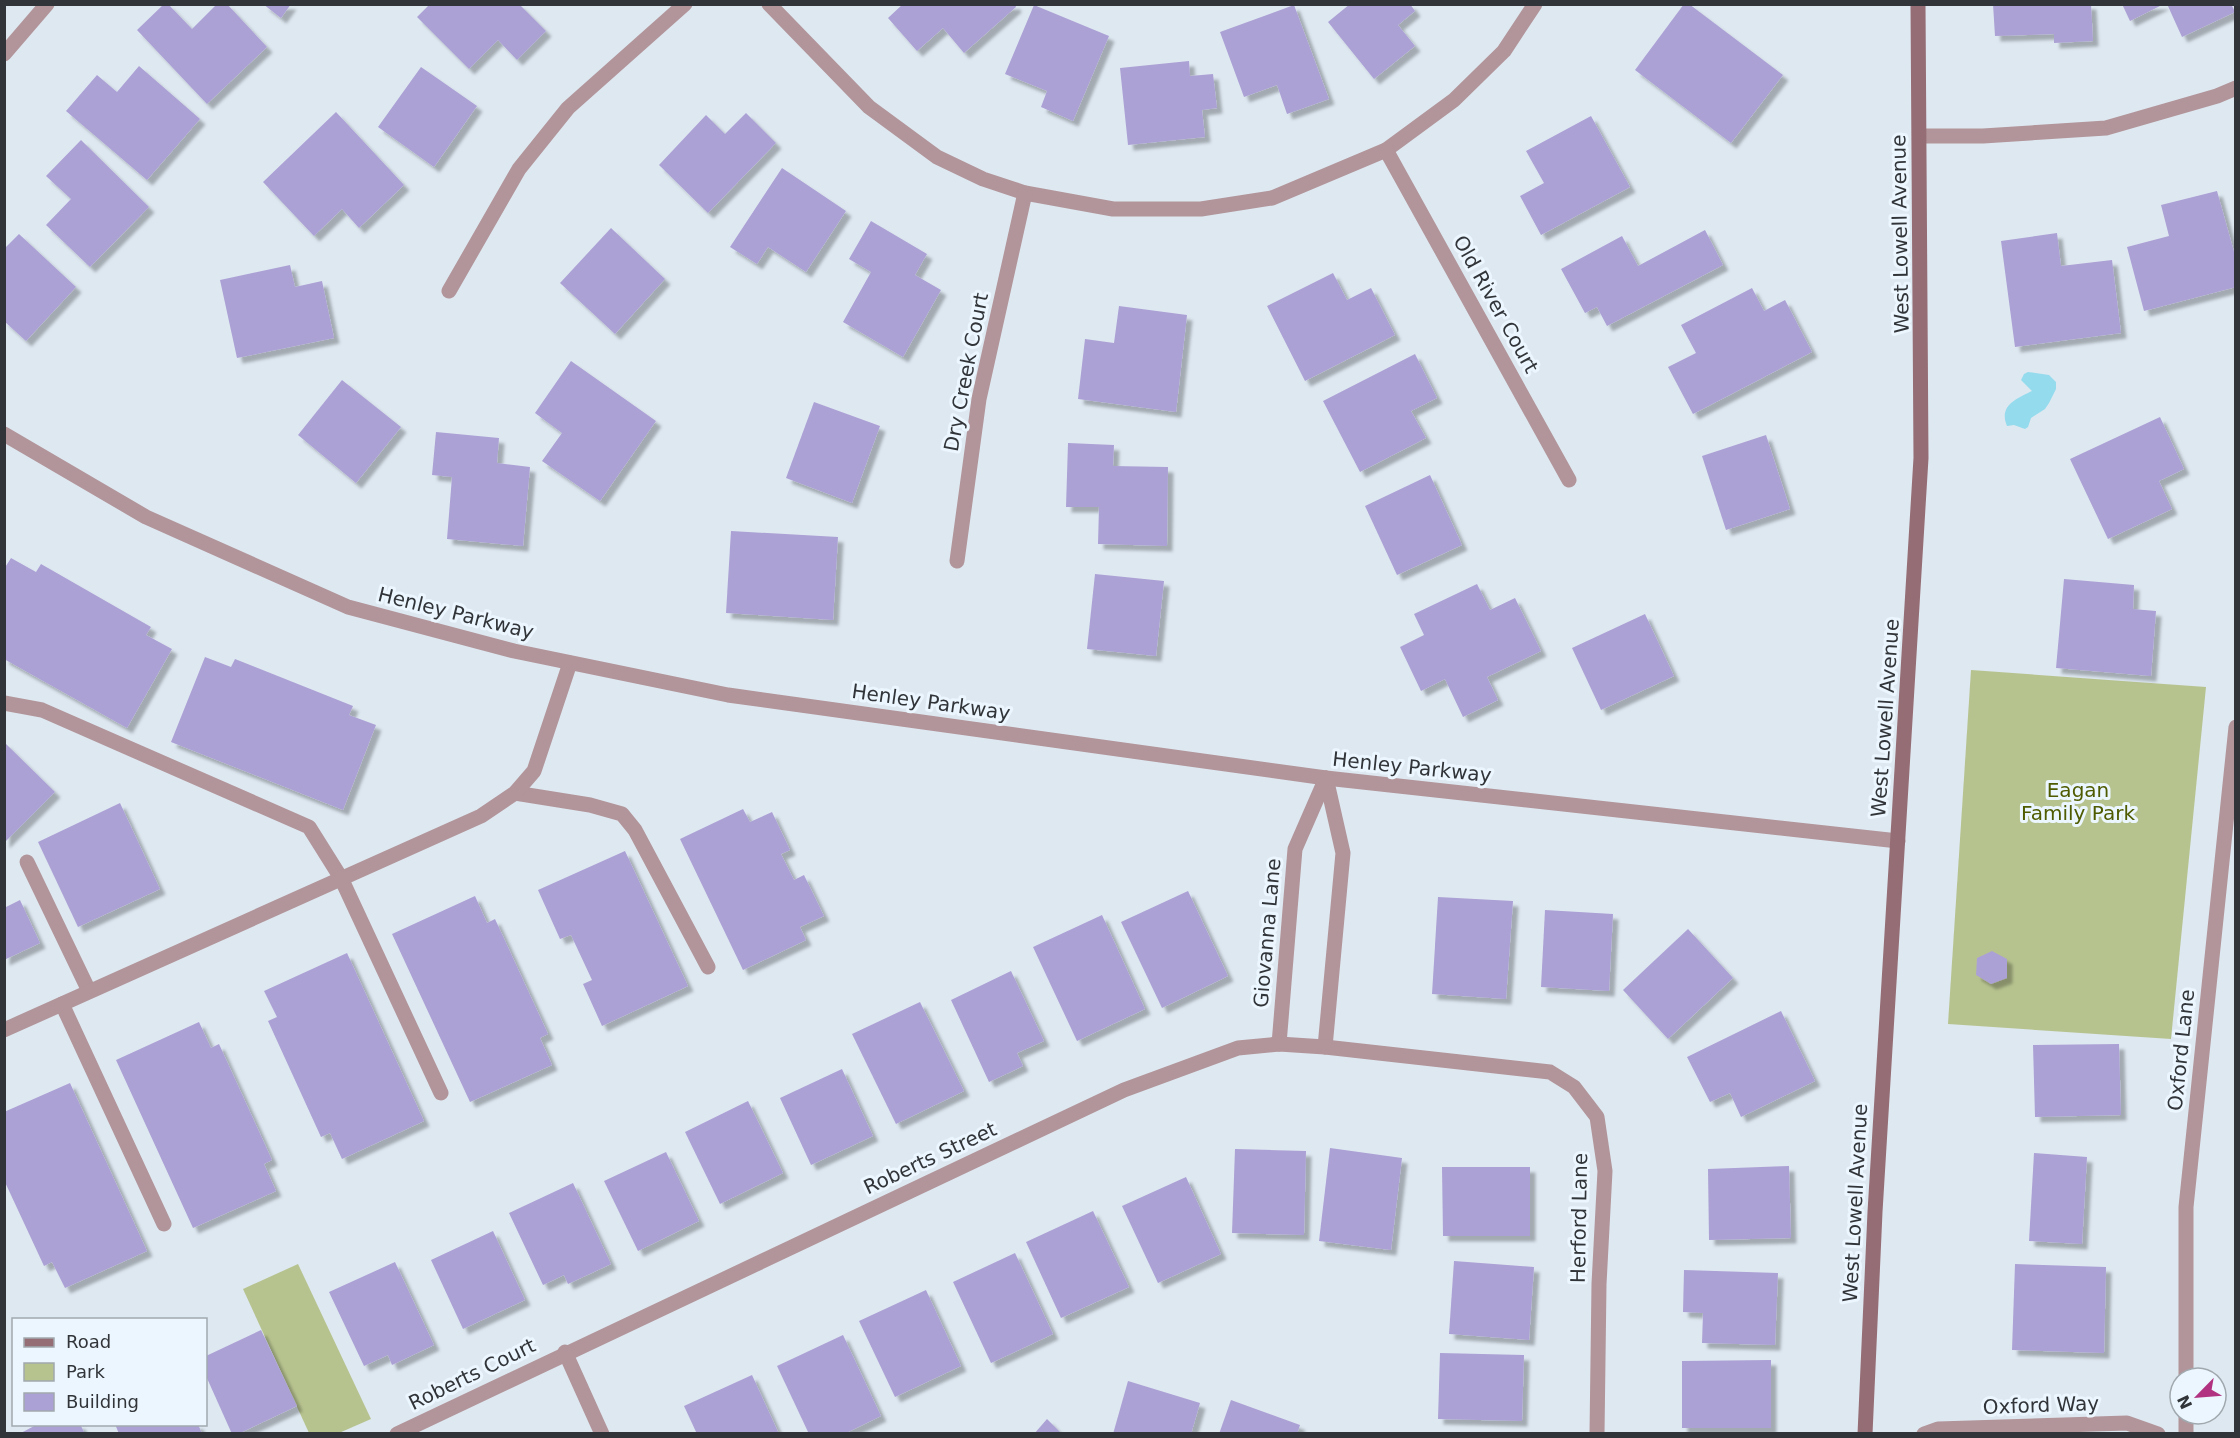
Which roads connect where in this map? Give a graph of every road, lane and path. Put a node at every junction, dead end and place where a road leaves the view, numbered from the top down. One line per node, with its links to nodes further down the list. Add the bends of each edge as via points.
1 (47, 4): 6 (street)
2 (685, 4): 11 (street, via 568,108 519,170)
3 (769, 4): 10 (street, via 869,108 938,157 982,180)
4 (1535, 4): 9 (street, via 1504,51 1454,100)
5 (1918, 4): 8 (street, West Lowell Avenue)
6 (4, 54)
7 (2235, 88): 8 (street, via 2106,128)
8 (1920, 136): 20 (street, West Lowell Avenue, via 1921,459)
9 (1386, 150): 10 (street, via 1272,198 1201,209 1113,209); 13 (street, Old River Court)
10 (1025, 193): 14 (street, Dry Creek Court, via 979,399)
11 (449, 291)
12 (4, 434): 15 (street, Henley Parkway, via 146,517 348,607)
13 (1569, 480)
14 (957, 561)
15 (570, 663): 18 (street, Henley Parkway, via 728,695); 19 (street, via 534,771)
16 (4, 703): 22 (street, via 42,710 309,827)
17 (2235, 727): 32 (street, Oxford Lane, via 2186,1207)
18 (1326, 778): 20 (street, Henley Parkway); 27 (street, Giovanna Lane, via 1295,849); 28 (street, via 1343,853)
19 (515, 793): 22 (street, via 481,816); 23 (street, via 622,814 635,830)
20 (1898, 841): 36 (street, West Lowell Avenue)
21 (27, 862): 24 (street)
22 (341, 878): 24 (street); 29 (street)
23 (708, 967)
24 (89, 992): 25 (street)
25 (62, 1004): 26 (street); 30 (street)
26 (4, 1030)
27 (1279, 1044): 28 (street, Roberts Street); 31 (street, Roberts Street, via 1238,1048 1124,1090)
28 (1325, 1047): 35 (street, Herford Lane, via 1550,1072 1574,1087 1597,1117 1605,1171)
29 (441, 1093)
30 (165, 1224)
31 (565, 1352): 33 (street, Roberts Court); 34 (street)
32 (2186, 1366)
33 (396, 1434)
34 (602, 1434)
35 (1597, 1434)
36 (1865, 1434)
37 (1924, 1434): 38 (street, Oxford Way, via 1938,1430 2127,1423)
38 (2158, 1434)

